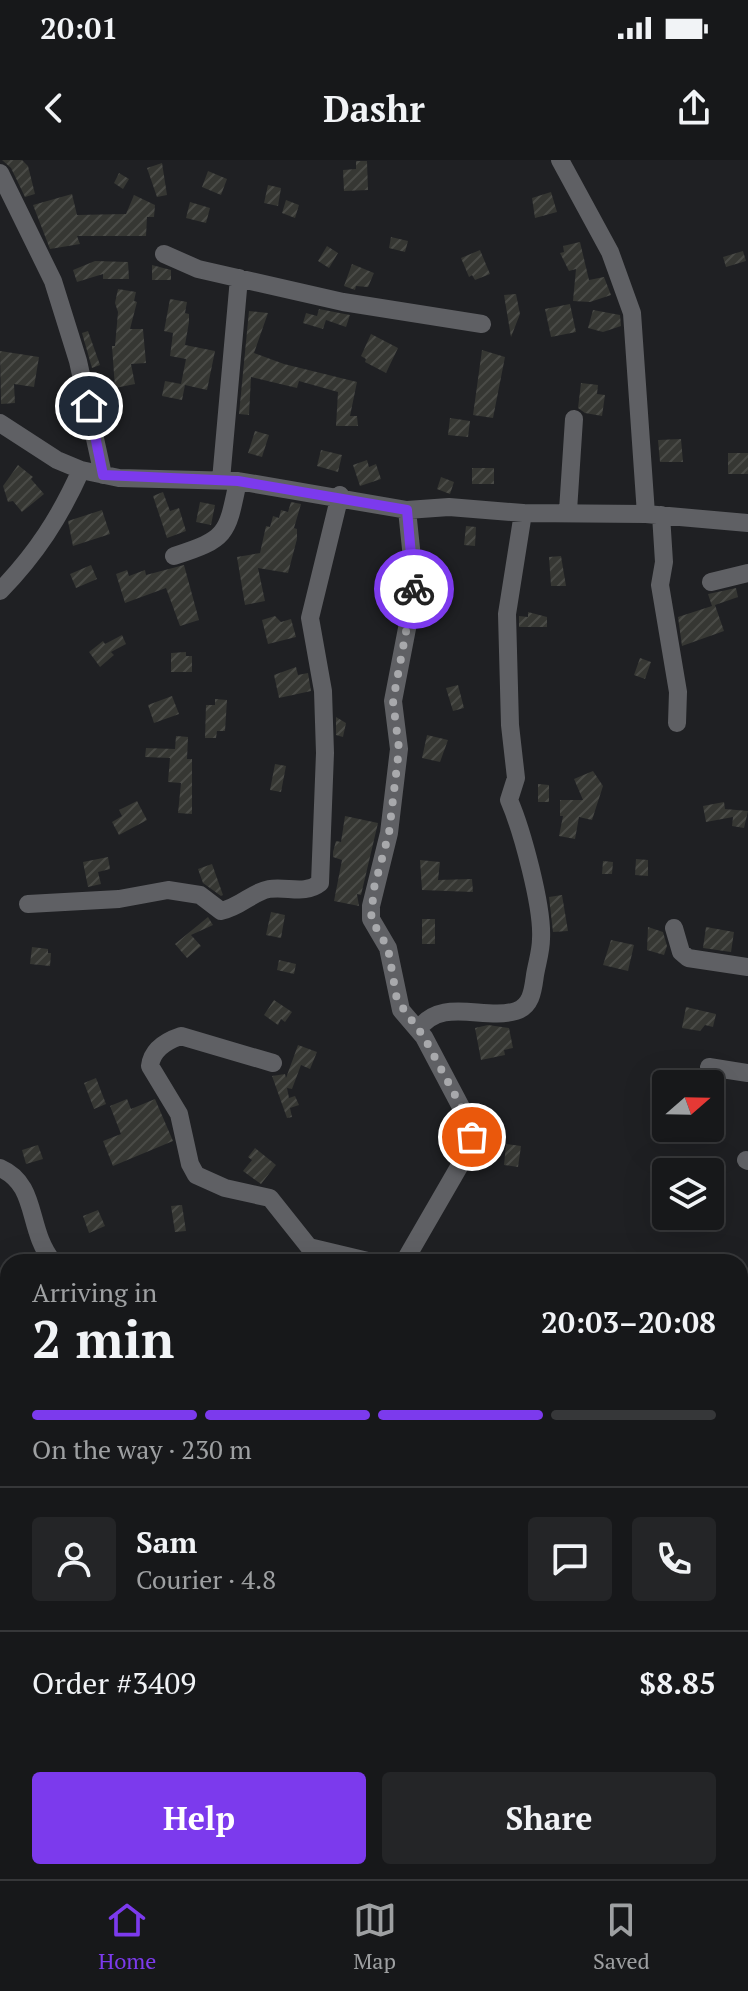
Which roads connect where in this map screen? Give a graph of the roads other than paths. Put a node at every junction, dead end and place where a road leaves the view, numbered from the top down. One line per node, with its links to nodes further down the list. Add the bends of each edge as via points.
1 (560, 160): 15 (street, via 610,252 632,313)
2 (0, 173): 9 (street, via 53,281 78,361)
3 (164, 254): 4 (street)
4 (239, 278): 5 (street, via 356,305); 10 (street)
5 (482, 324)
6 (574, 419): 13 (street)
7 (0, 423): 8 (street)
8 (81, 470): 9 (street); 20 (street, via 57,522)
9 (103, 475): 10 (street)
10 (229, 480): 11 (street); 17 (street, via 224,532 217,541)
11 (340, 495): 12 (street); 22 (street, via 310,618 323,691 320,883 313,889 263,890 244,905 221,911 200,895 168,890 119,899)
12 (407, 510): 14 (street, via 449,507); 25 (street, via 415,587 393,701 399,735 392,811 371,906 375,929 388,948 397,1000)
13 (568, 511): 14 (street); 15 (street)
14 (523, 513): 25 (street, via 507,614 516,778 509,800 540,921 533,991 529,1002 516,1011 434,1015)
15 (654, 514): 16 (street); 21 (street, via 664,562 660,585 678,692)
16 (748, 523)
17 (174, 556)
18 (748, 573): 19 (street)
19 (711, 582)
20 (0, 591)
21 (677, 723)
22 (28, 904)
23 (674, 928): 24 (street, via 688,958)
24 (748, 967)
25 (418, 1030): 32 (street, via 464,1112 472,1137)
26 (273, 1063): 31 (street, via 181,1036 162,1045 150,1066 179,1114 196,1175 270,1198 300,1237 317,1251)
27 (709, 1067): 28 (street)
28 (748, 1073)
29 (0, 1168): 30 (street, via 19,1178 25,1188 36,1234)
30 (48, 1254)
31 (332, 1254)
32 (409, 1254)

